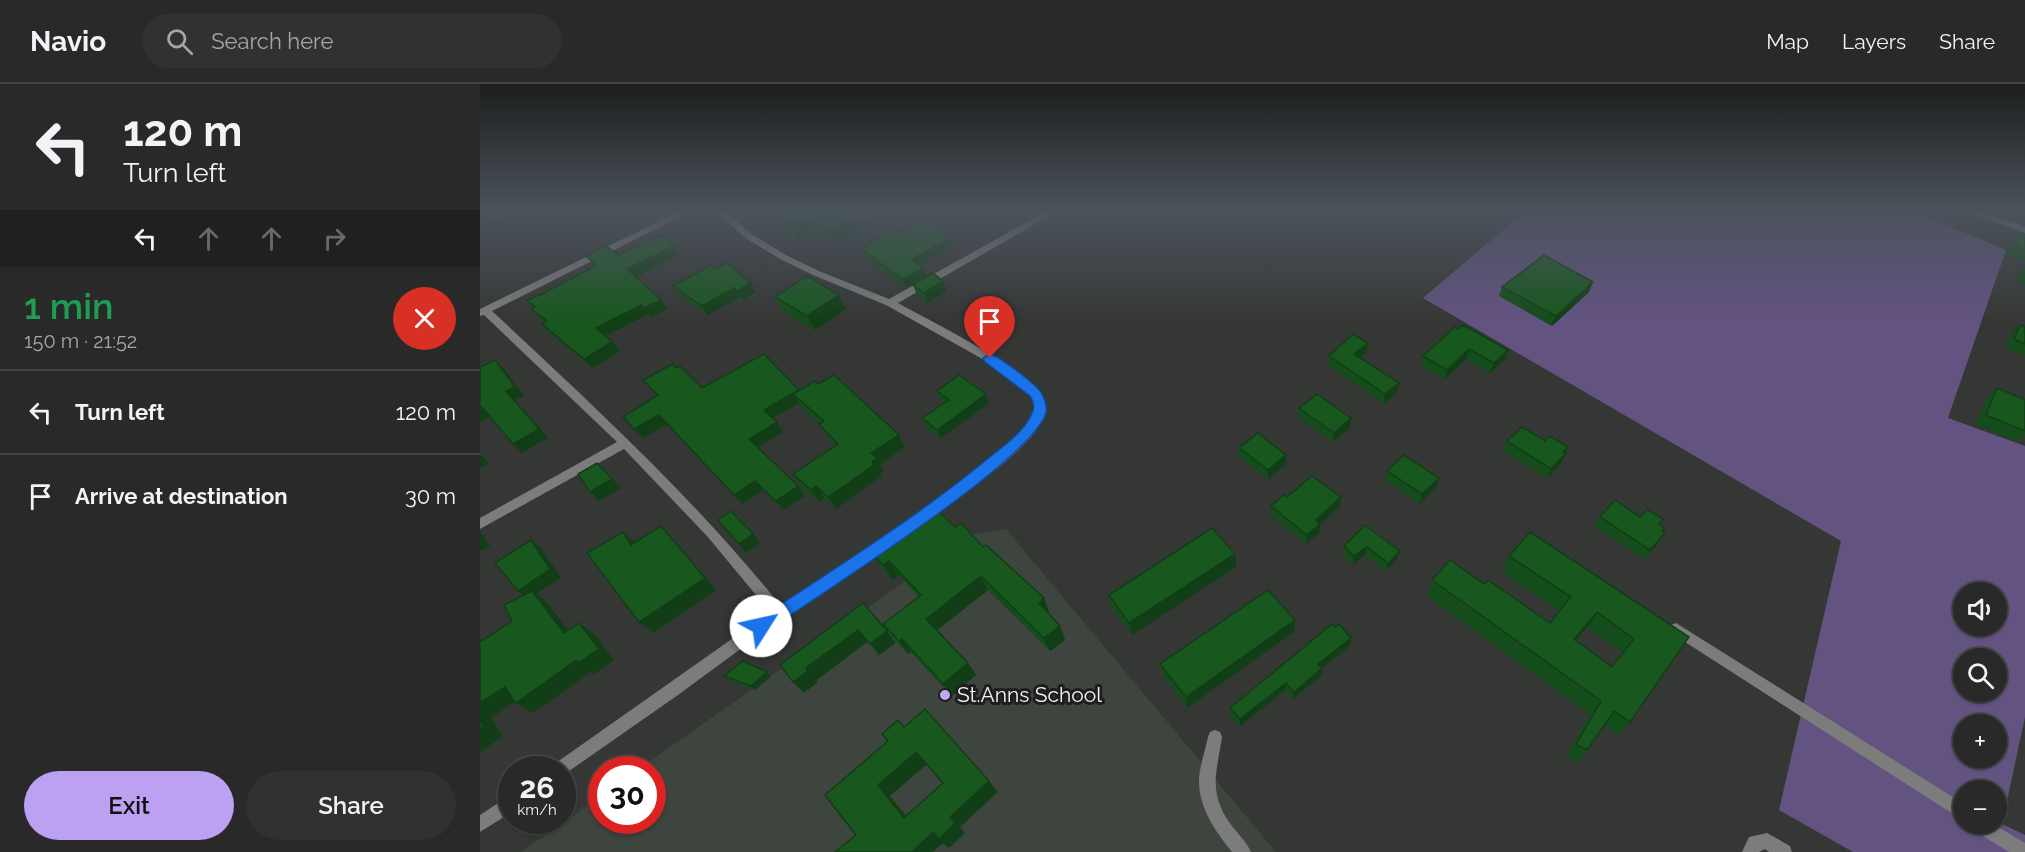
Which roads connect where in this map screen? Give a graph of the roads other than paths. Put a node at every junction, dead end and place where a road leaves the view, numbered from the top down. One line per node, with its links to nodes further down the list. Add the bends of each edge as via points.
1 (612, 248): 5 (street)
2 (768, 248): 4 (street, via 816,273)
3 (988, 248): 4 (street)
4 (890, 303): 8 (street, via 990,358 1035,393 1039,401 1040,413 1025,435)
5 (482, 311): 6 (street)
6 (625, 443): 7 (street); 10 (street, via 679,498)
7 (480, 524)
8 (911, 525)
9 (893, 538): 10 (street)
10 (779, 613): 13 (street)
11 (1662, 620): 14 (street)
12 (1215, 737): 18 (street, via 1207,783 1213,809)
13 (576, 758)
14 (1953, 806)
15 (498, 812): 16 (street)
16 (480, 824)
17 (1995, 834): 21 (street)
18 (1243, 852)
19 (1750, 852): 20 (street, via 1755,843 1767,841)
20 (1784, 852)
21 (2024, 852)

